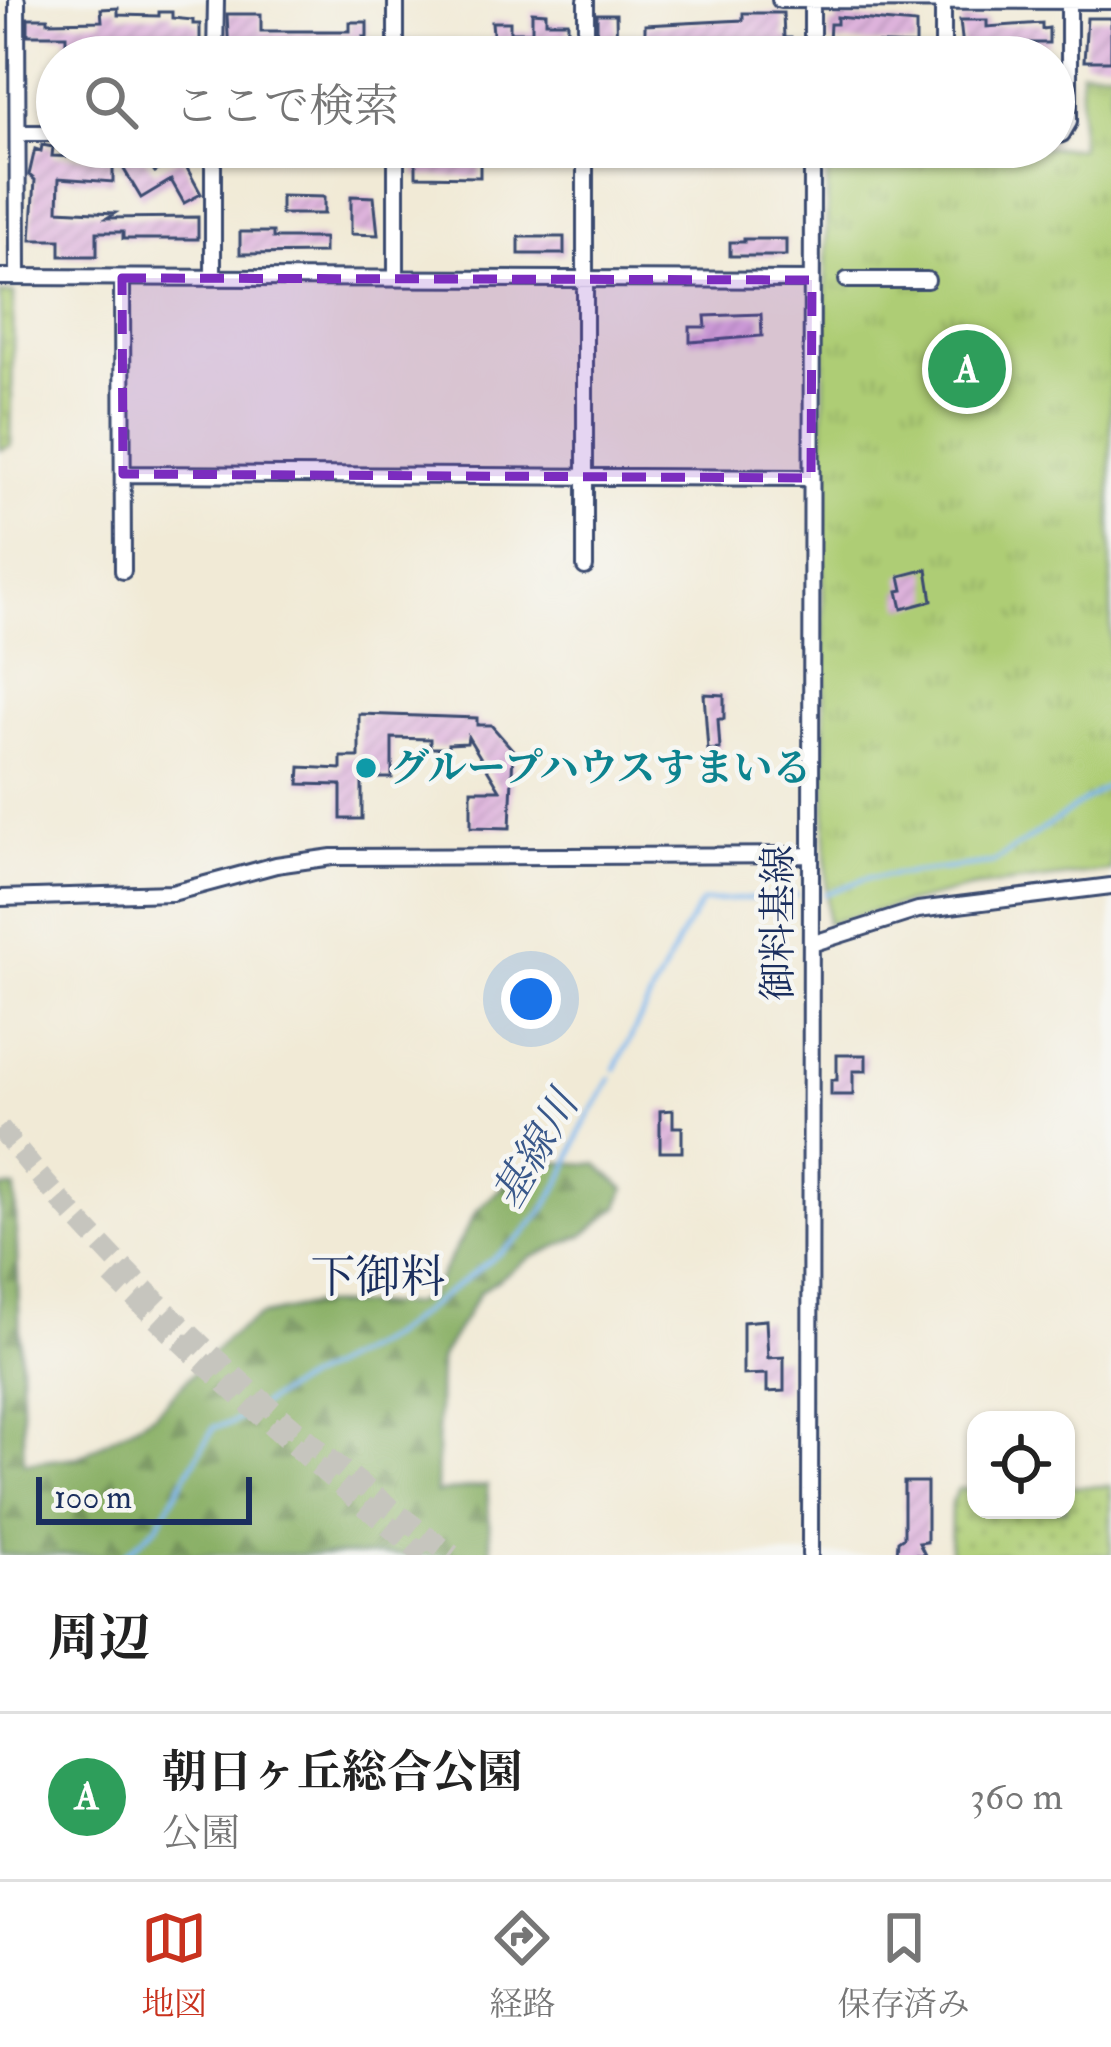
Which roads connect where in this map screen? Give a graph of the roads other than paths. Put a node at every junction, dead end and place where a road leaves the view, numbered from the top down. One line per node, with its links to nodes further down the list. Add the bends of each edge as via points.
1 (17, 0): 17 (street)
2 (216, 0): 10 (street)
3 (396, 0): 11 (street)
4 (586, 0): 12 (street)
5 (780, 0): 6 (street)
6 (812, 0): 7 (street); 13 (street)
7 (943, 0): 8 (street); 14 (street)
8 (1069, 0): 9 (street); 15 (street)
9 (1111, 1)
10 (215, 36)
11 (396, 36)
12 (586, 36)
13 (812, 36)
14 (943, 36)
15 (1069, 36)
16 (0, 91): 17 (street)
17 (18, 92): 18 (street)
18 (17, 133): 19 (street); 25 (street)
19 (36, 133)
20 (213, 168): 27 (street)
21 (396, 168): 28 (street)
22 (584, 168): 29 (street)
23 (812, 168): 30 (street, 御料基線)
24 (0, 277): 25 (street)
25 (18, 277): 26 (street)
26 (122, 278): 27 (street); 33 (street)
27 (213, 278): 28 (street)
28 (396, 278): 29 (street)
29 (585, 279): 30 (street); 34 (street)
30 (812, 280): 35 (street, 御料基線)
31 (847, 280): 32 (street)
32 (927, 280)
33 (123, 474): 34 (street); 37 (street)
34 (585, 476): 35 (street); 36 (street)
35 (811, 478): 38 (street, 御料基線)
36 (585, 567)
37 (124, 571)
38 (811, 855): 40 (street, via 332,857 172,893); 41 (street, 御料基線)
39 (1111, 886): 41 (street, via 917,910)
40 (0, 898)
41 (811, 944): 42 (street, 御料基線)
42 (810, 1555)

